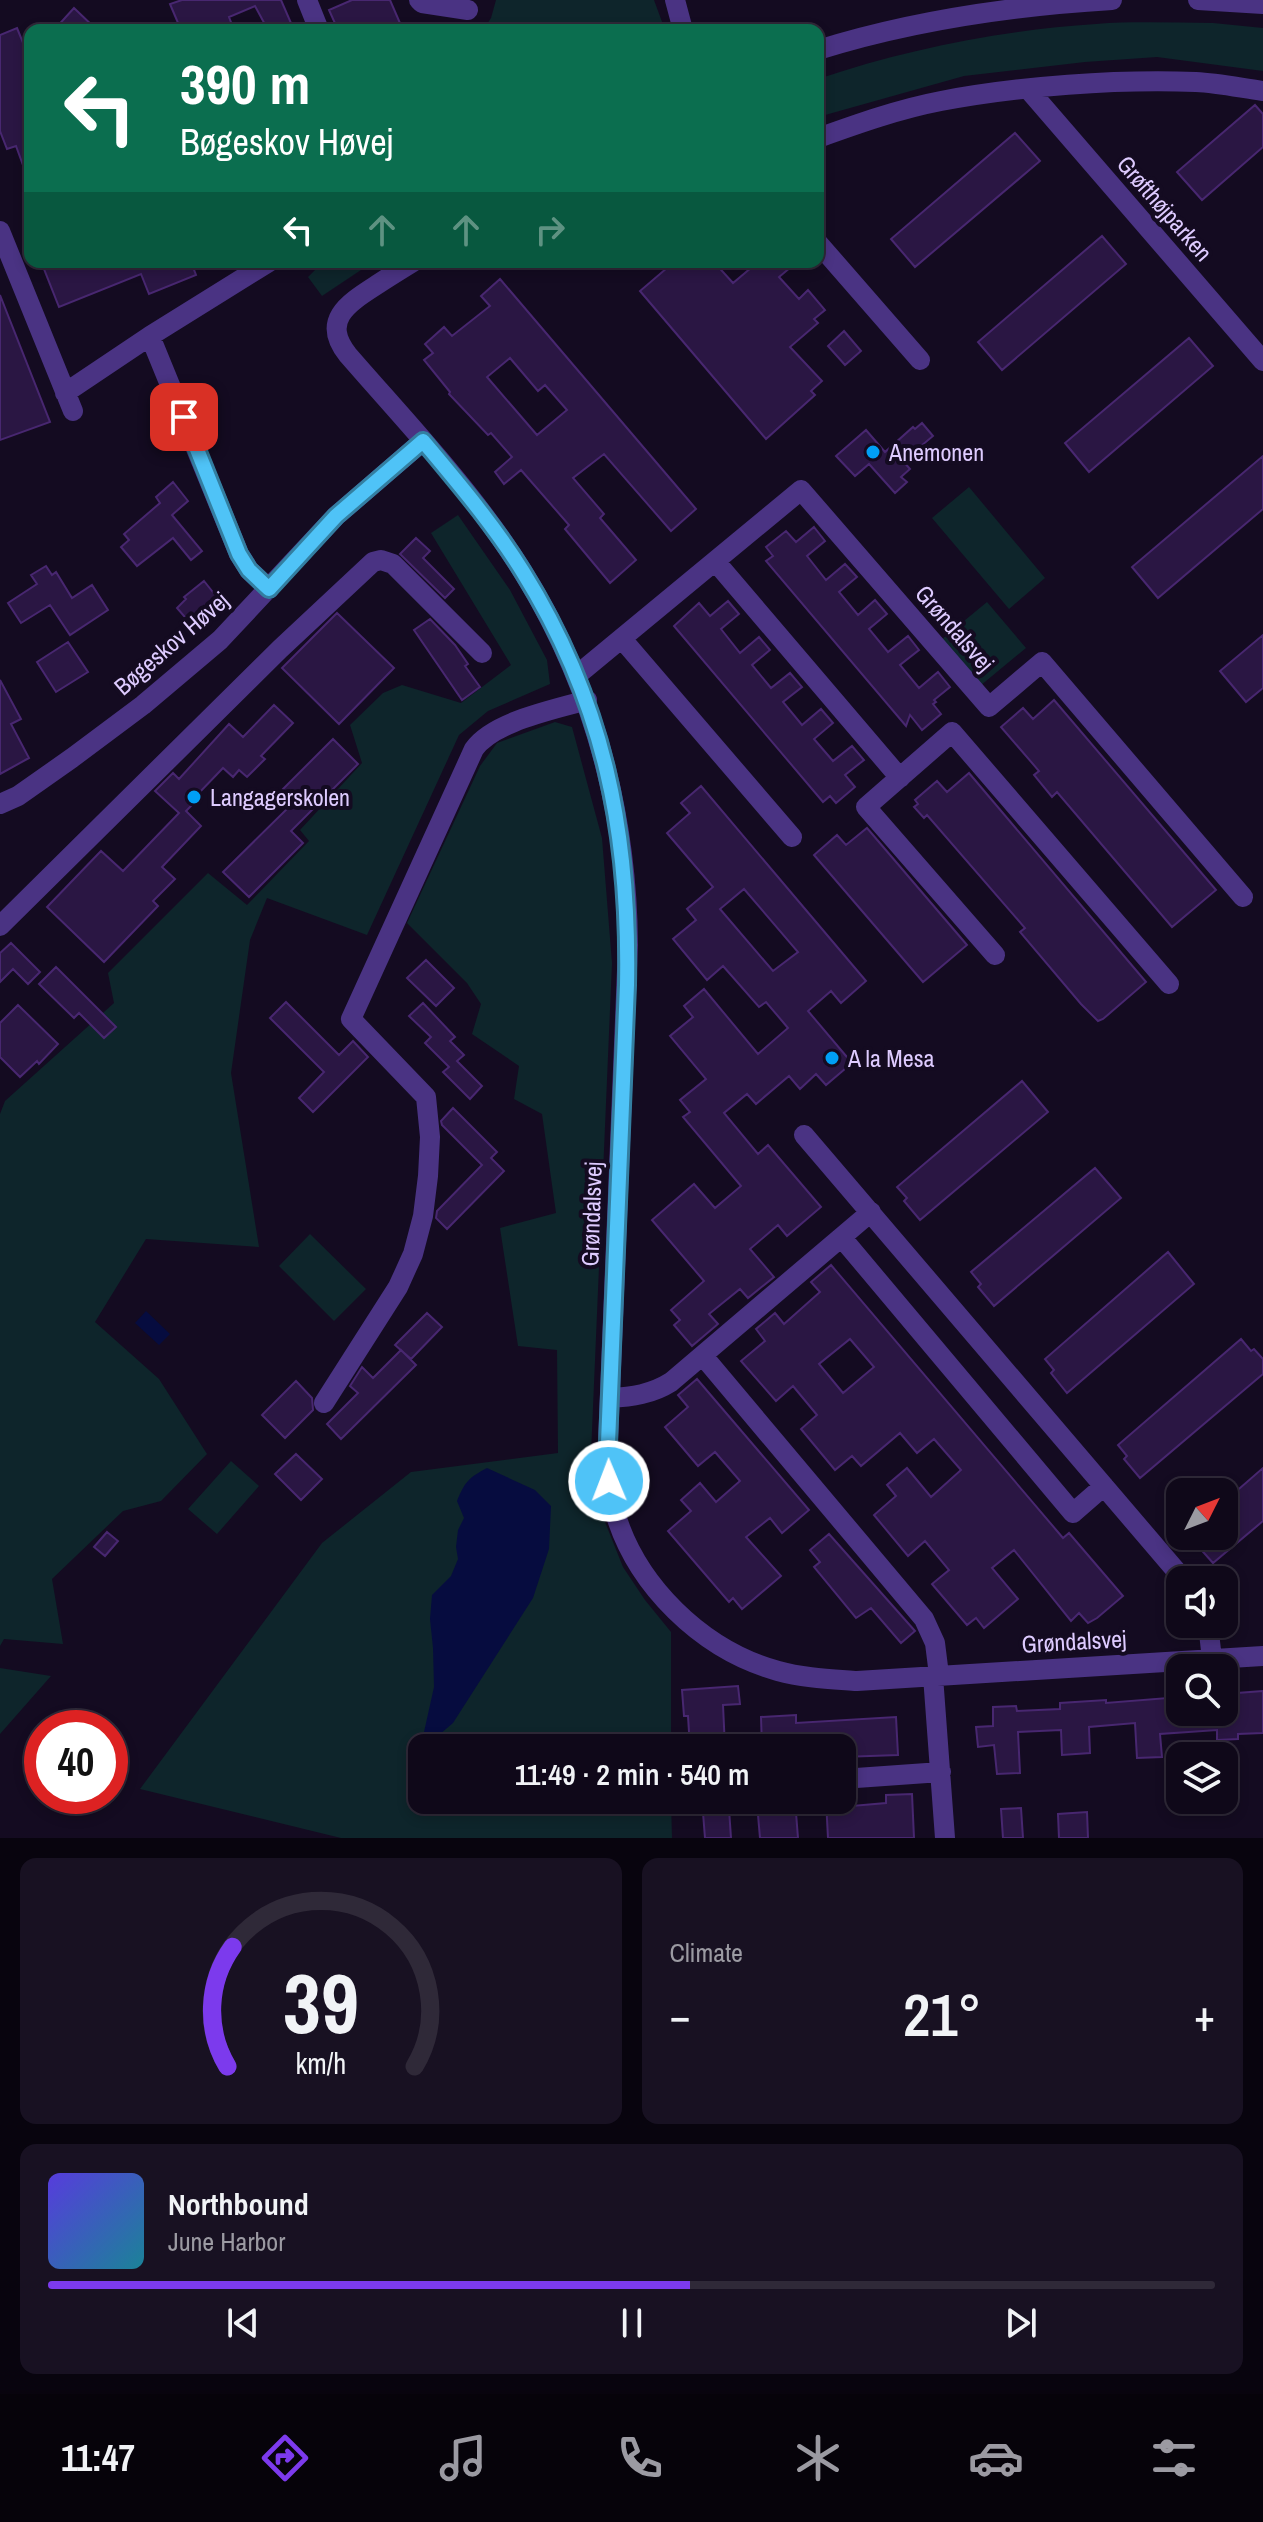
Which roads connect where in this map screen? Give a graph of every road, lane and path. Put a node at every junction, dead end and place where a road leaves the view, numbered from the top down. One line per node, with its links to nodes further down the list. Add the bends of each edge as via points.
1 (307, 0): 8 (street)
2 (419, 0): 7 (street)
3 (675, 0): 9 (street)
4 (1112, 0): 10 (street, via 984,12)
5 (1198, 0): 6 (street)
6 (1263, 4)
7 (468, 10)
8 (317, 24)
9 (681, 24)
10 (824, 48)
11 (1028, 89): 12 (street, via 1198,82); 13 (street, via 939,101); 21 (street, Grøfthøjparken)
12 (1263, 91)
13 (824, 136)
14 (0, 231): 18 (street)
15 (824, 250): 20 (street)
16 (259, 268): 19 (street)
17 (404, 268): 22 (street, via 346,305 337,333 342,348)
18 (8, 278): 19 (street, via 69,402)
19 (150, 336): 24 (street, via 239,554)
20 (920, 360)
21 (1263, 361)
22 (423, 441): 24 (street, Bøgeskov Høvej, via 336,516); 27 (street, Grøndalsvej, via 523,572)
23 (715, 561): 25 (street, Grøndalsvej); 29 (street); 32 (street, Grøndalsvej, via 801,490 989,707 1042,662)
24 (269, 589): 30 (street, Bøgeskov Høvej, via 220,640 143,705)
25 (622, 639): 27 (street, Grøndalsvej); 31 (street)
26 (482, 653): 33 (street, via 393,564 373,562)
27 (576, 676): 28 (street, Grøndalsvej)
28 (587, 700): 40 (street, Grøndalsvej, via 610,780 628,907); 41 (street, via 497,729 480,740 351,1019 426,1097 428,1176 413,1254 398,1287)
29 (900, 778): 34 (street, via 866,807); 35 (street, via 952,732)
30 (0, 804)
31 (792, 837)
32 (1243, 897)
33 (3, 914)
34 (995, 955)
35 (1169, 984)
36 (804, 1135): 37 (street)
37 (871, 1212): 38 (street); 42 (street)
38 (842, 1238): 39 (street); 42 (street, via 1073,1513)
39 (703, 1356): 40 (street, via 658,1390); 47 (street, via 924,1619 935,1643)
40 (610, 1398): 47 (street, Grøndalsvej, via 607,1467 614,1509 642,1569 688,1623 731,1652 774,1670 857,1681)
41 (324, 1403)
42 (1104, 1486): 43 (street)
43 (1172, 1566)
44 (1263, 1656): 45 (street, Grøndalsvej)
45 (1238, 1657)
46 (1166, 1662): 47 (street, Grøndalsvej)
47 (936, 1676): 48 (street)
48 (941, 1772): 49 (street); 50 (street)
49 (856, 1778)
50 (945, 1838)

